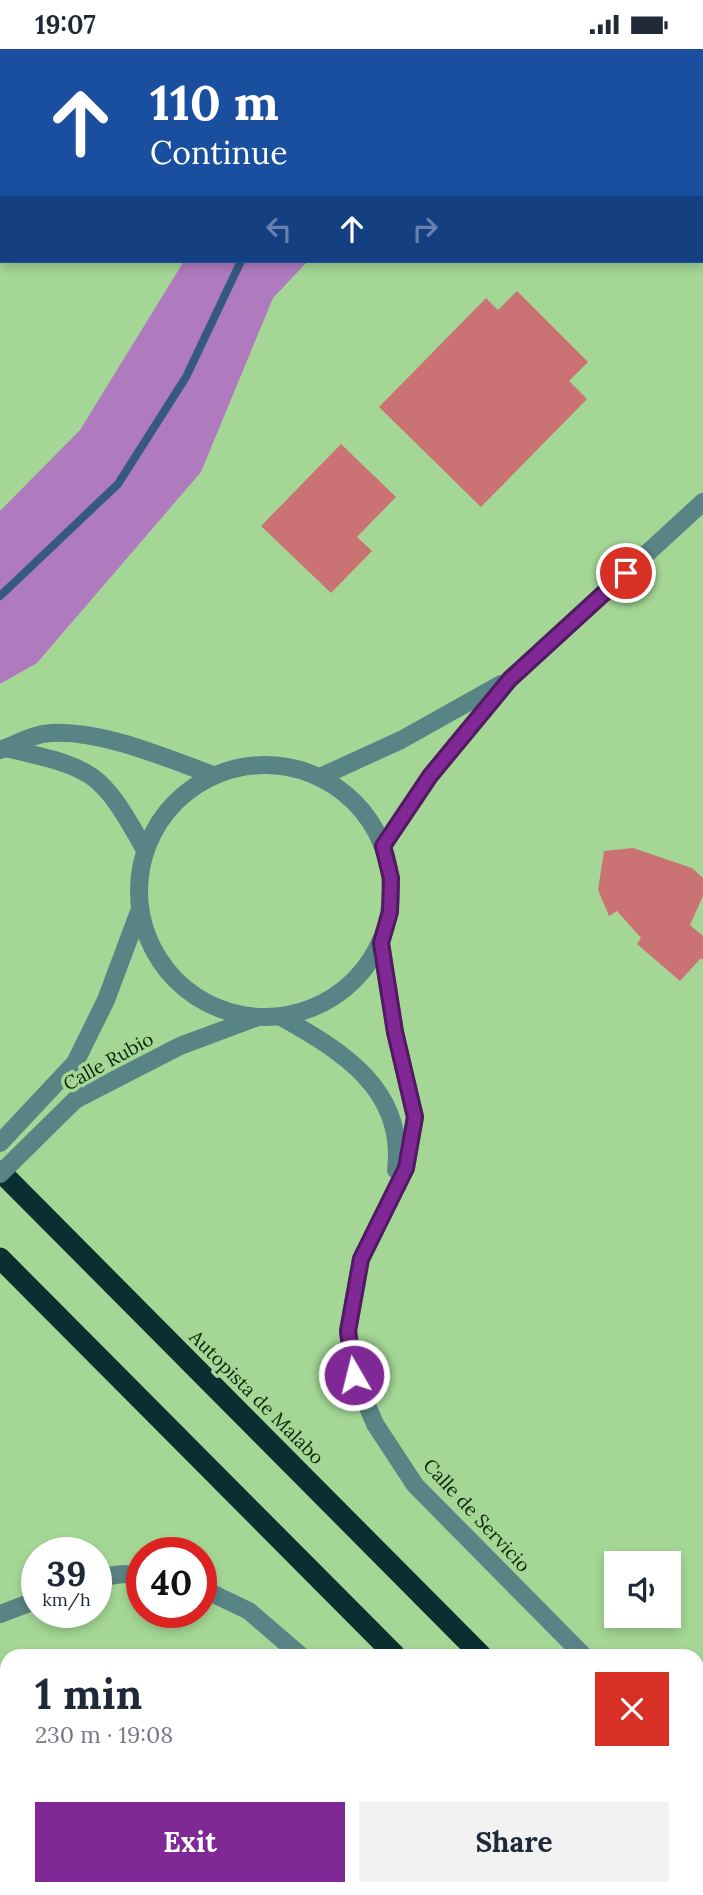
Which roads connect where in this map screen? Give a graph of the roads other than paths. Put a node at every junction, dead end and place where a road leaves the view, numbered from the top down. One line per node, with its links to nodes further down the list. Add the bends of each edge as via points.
1 (703, 502): 2 (street)
2 (510, 679): 5 (street, via 401,740); 6 (street, via 430,776)
3 (3, 749): 4 (street, via 34,736 69,734 114,742); 7 (street, via 62,761 96,777 121,806)
4 (213, 775): 5 (street, via 248,766 285,766); 7 (street, via 160,819)
5 (320, 777): 6 (street, via 368,818)
6 (383, 846): 9 (street, via 391,878 390,912)
7 (145, 850): 8 (street, via 139,879)
8 (140, 909): 10 (street, via 153,949 180,983 216,1007); 12 (street, Calle Rubio, via 89,1038 59,1085)
9 (381, 943): 11 (street, via 357,979 322,1004); 14 (street, Calle de Servicio, via 415,1117 406,1168)
10 (258, 1017): 11 (street); 13 (street, Calle Rubio, bridge, via 180,1046 75,1100)
11 (281, 1017): 14 (street, Calle de Servicio, via 326,1042 382,1096 393,1118 398,1151)
12 (0, 1143)
13 (0, 1172): 21 (highway, Autopista de Malabo)
14 (394, 1189): 22 (street, Calle de Servicio, via 361,1259 348,1331 354,1375 375,1425 415,1485)
15 (0, 1258): 20 (highway)
16 (217, 1596): 19 (street, via 249,1611)
17 (21, 1606): 18 (street)
18 (0, 1614)
19 (293, 1649)
20 (389, 1649)
21 (475, 1649)
22 (577, 1649)

